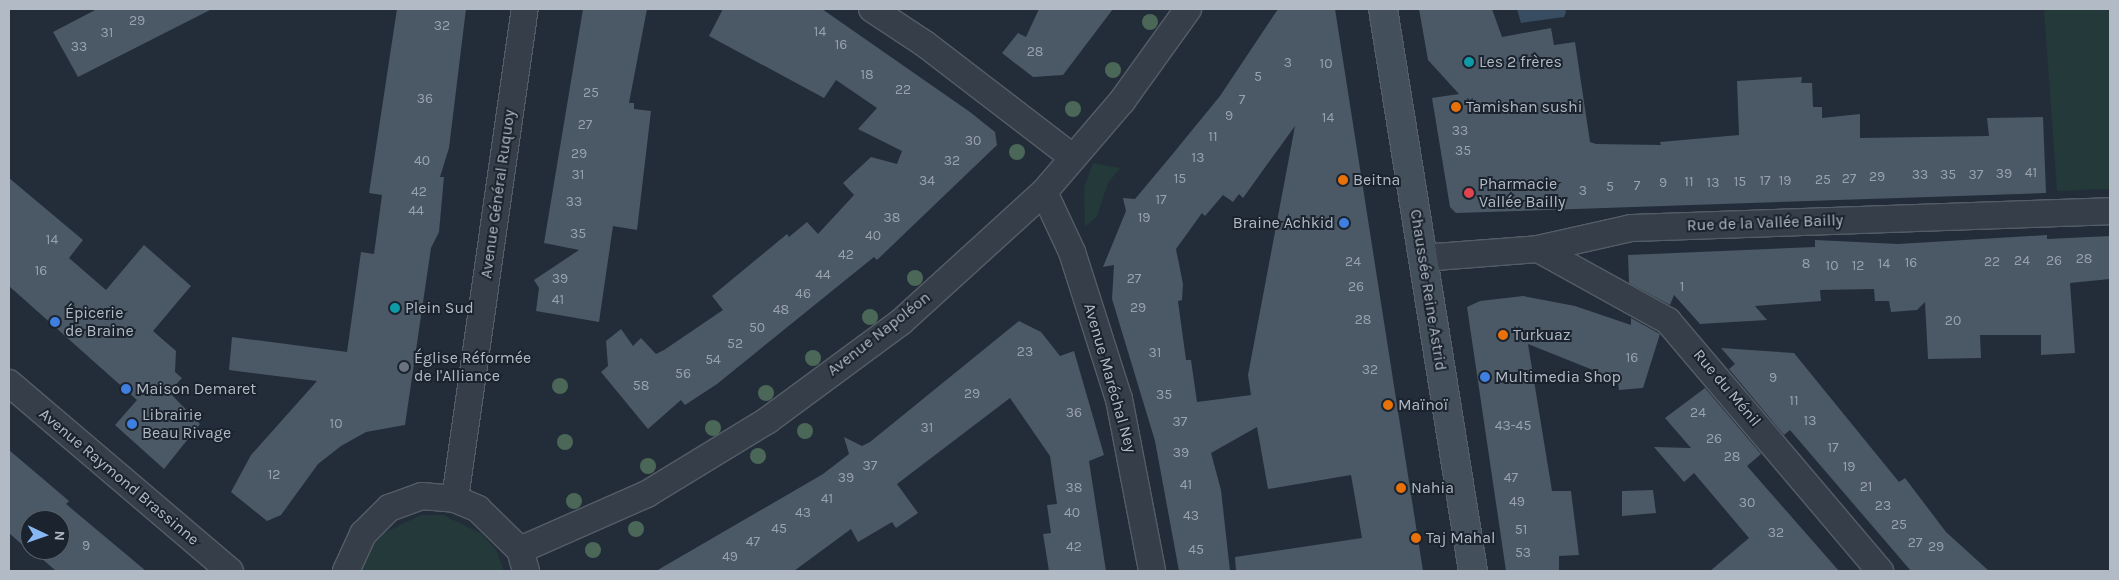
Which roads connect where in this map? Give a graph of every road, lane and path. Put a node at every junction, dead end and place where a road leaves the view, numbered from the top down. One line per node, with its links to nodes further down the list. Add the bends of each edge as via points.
1 (525, 9): 11 (street, Avenue Général Ruquoy)
2 (872, 9): 5 (street, via 925,44)
3 (1188, 9): 5 (street, Avenue Napoléon, via 1122,102)
4 (1383, 9): 9 (main road, Chaussée Reine Astrid)
5 (1070, 156): 6 (street, Avenue Napoléon)
6 (1044, 192): 12 (street, Avenue Napoléon, via 901,322 768,420 647,494); 15 (street, Avenue Maréchal Ney, via 1072,252 1120,399)
7 (2110, 210): 8 (street, Rue de la Vallée Bailly, via 1631,228)
8 (1538, 249): 9 (street, Rue de la Vallée Bailly); 17 (street, Rue du Ménil, via 1668,321)
9 (1422, 258): 16 (main road, Chaussée Reine Astrid)
10 (9, 383): 13 (street, Avenue Raymond Brassinne)
11 (455, 499): 12 (street, via 490,518); 14 (street, via 422,496 389,508 363,534)
12 (523, 561)
13 (230, 571)
14 (346, 571)
15 (1152, 571)
16 (1472, 571)
17 (1880, 571)

